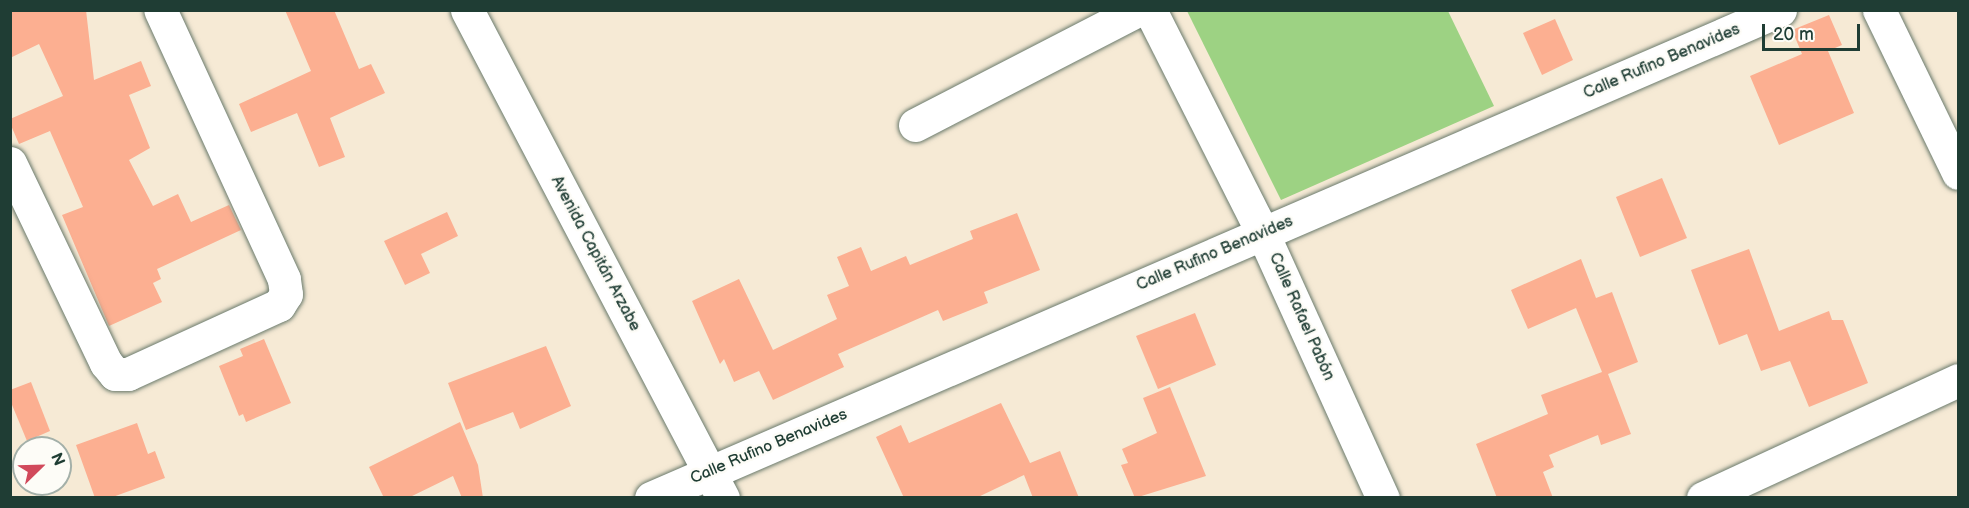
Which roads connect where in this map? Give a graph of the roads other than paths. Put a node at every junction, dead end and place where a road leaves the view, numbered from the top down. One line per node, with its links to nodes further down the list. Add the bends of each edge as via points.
1 (160, 10): 8 (street, via 284,279 286,294 279,305 128,374 115,374)
2 (467, 10): 12 (street, Avenida Capitán Arzabe)
3 (1138, 10): 7 (street)
4 (1150, 10): 10 (street, Calle Rafael Pabón)
5 (1780, 10): 10 (street, Calle Rufino Benavides)
6 (1879, 10): 9 (street)
7 (915, 125)
8 (10, 163)
9 (1959, 173)
10 (1263, 234): 12 (street, Calle Rufino Benavides); 14 (street, Calle Rafael Pabón)
11 (1959, 380): 15 (street)
12 (716, 485): 13 (street, Calle Rufino Benavides)
13 (651, 498)
14 (1383, 498)
15 (1703, 498)

